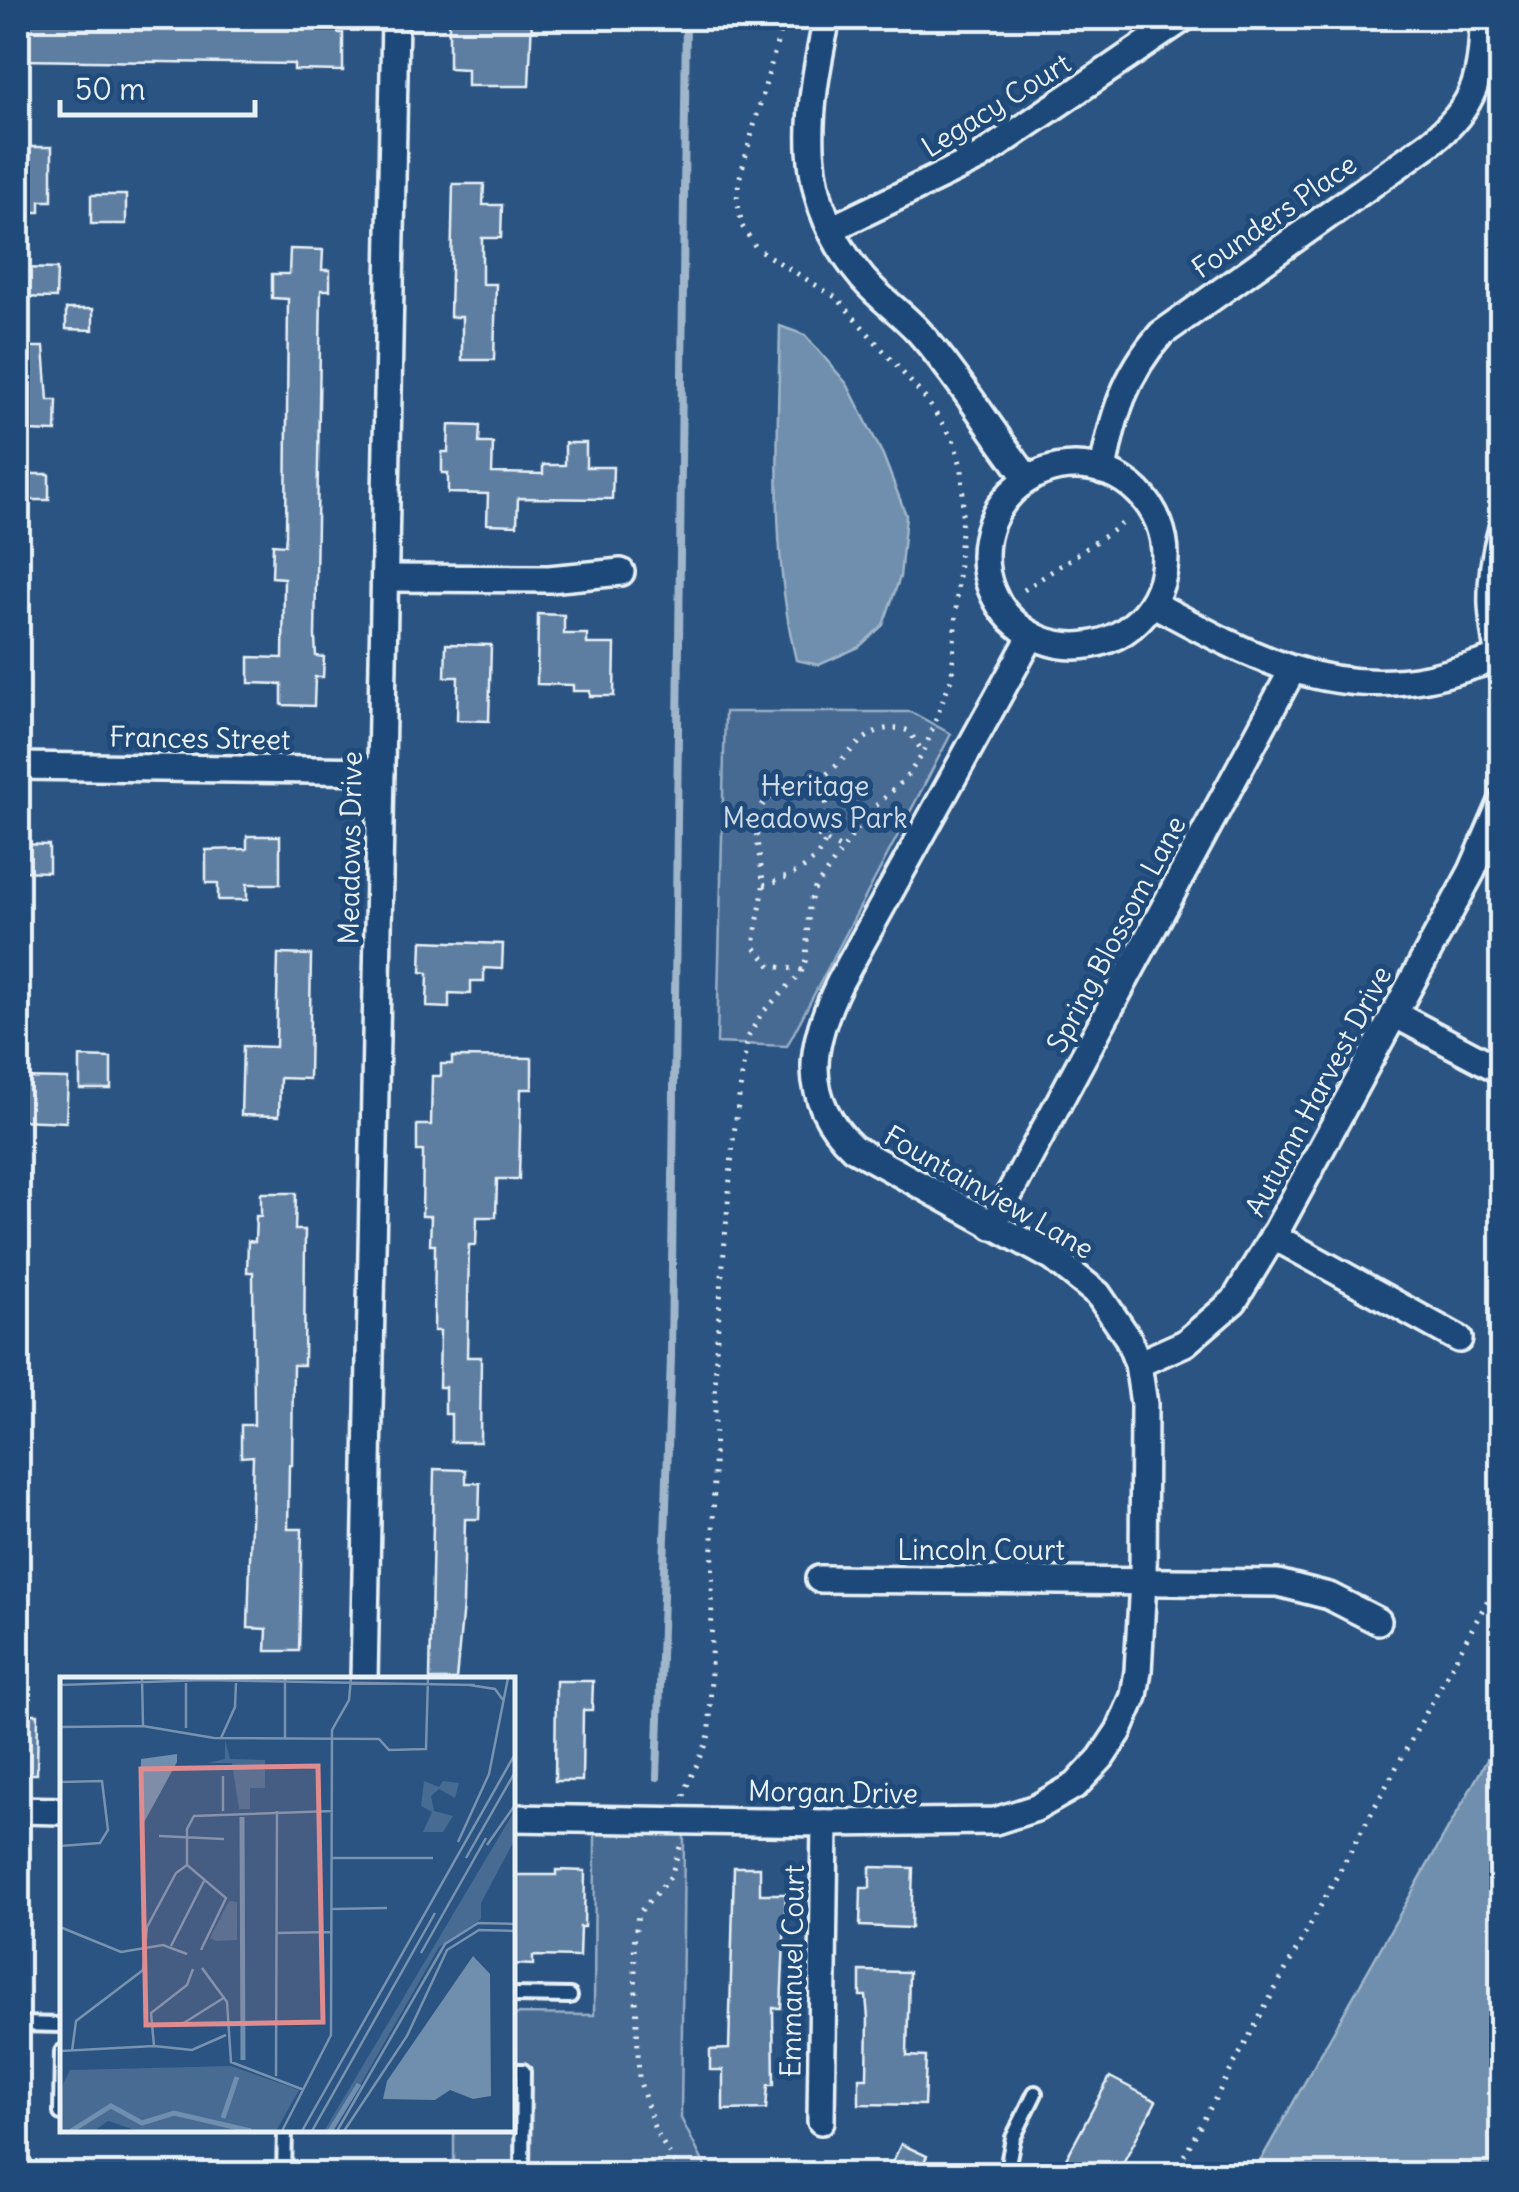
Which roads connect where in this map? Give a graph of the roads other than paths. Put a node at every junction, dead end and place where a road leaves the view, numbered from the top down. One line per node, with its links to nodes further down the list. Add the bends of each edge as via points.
1 (396, 18): 10 (street, Meadows Drive)
2 (827, 18): 5 (street, via 810,137 815,186)
3 (1184, 18): 5 (street, Legacy Court, via 980,157)
4 (1483, 18): 6 (street, Founders Place, via 1480,72 1460,115 1162,334 1123,391)
5 (831, 229): 7 (street, via 862,278 917,330)
6 (1103, 471): 7 (street, via 1072,466); 11 (street, via 1143,497 1160,525 1165,556)
7 (1028, 479): 12 (street, via 993,518 985,568 1004,613)
8 (1502, 528): 13 (street, via 1490,580)
9 (621, 572): 10 (street, via 549,579)
10 (385, 578): 16 (street, Meadows Drive)
11 (1152, 603): 12 (street, via 1130,628 1100,642 1065,645); 14 (street)
12 (1032, 635): 20 (street, Fountainview Lane, via 840,982 814,1058 818,1091 838,1134)
13 (1500, 663): 14 (street, via 1396,682)
14 (1292, 671): 20 (street, Spring Blossom Lane)
15 (18, 766): 16 (street, Frances Street)
16 (381, 771): 27 (street, Meadows Drive)
17 (1501, 809): 18 (street, Autumn Harvest Drive)
18 (1394, 1014): 19 (street); 21 (street, Autumn Harvest Drive)
19 (1502, 1071)
20 (992, 1226): 23 (street, Fountainview Lane, via 1053,1258 1098,1294)
21 (1273, 1236): 22 (street); 23 (street, Autumn Harvest Drive, via 1218,1317 1185,1343)
22 (1459, 1339)
23 (1138, 1364): 25 (street, Fountainview Lane, via 1144,1404)
24 (819, 1579): 25 (street, Lincoln Court)
25 (1143, 1581): 26 (street, Lincoln Court, via 1278,1582 1329,1596); 28 (street, Fountainview Lane, via 1138,1672)
26 (1378, 1621)
27 (364, 1677)
28 (1119, 1731): 32 (street, Morgan Drive, via 1076,1785 1036,1808 995,1820)
29 (18, 1810): 30 (street)
30 (60, 1811)
31 (515, 1818): 32 (street, Morgan Drive)
32 (825, 1823): 39 (street, Emmanuel Court)
33 (515, 1996): 34 (lane)
34 (570, 1996)
35 (18, 2024): 36 (lane)
36 (60, 2025)
37 (515, 2071): 42 (lane, via 524,2071)
38 (1036, 2093): 43 (lane, via 1013,2138)
39 (820, 2121)
40 (285, 2132): 41 (lane)
41 (284, 2174)
42 (522, 2174)
43 (1006, 2174)

